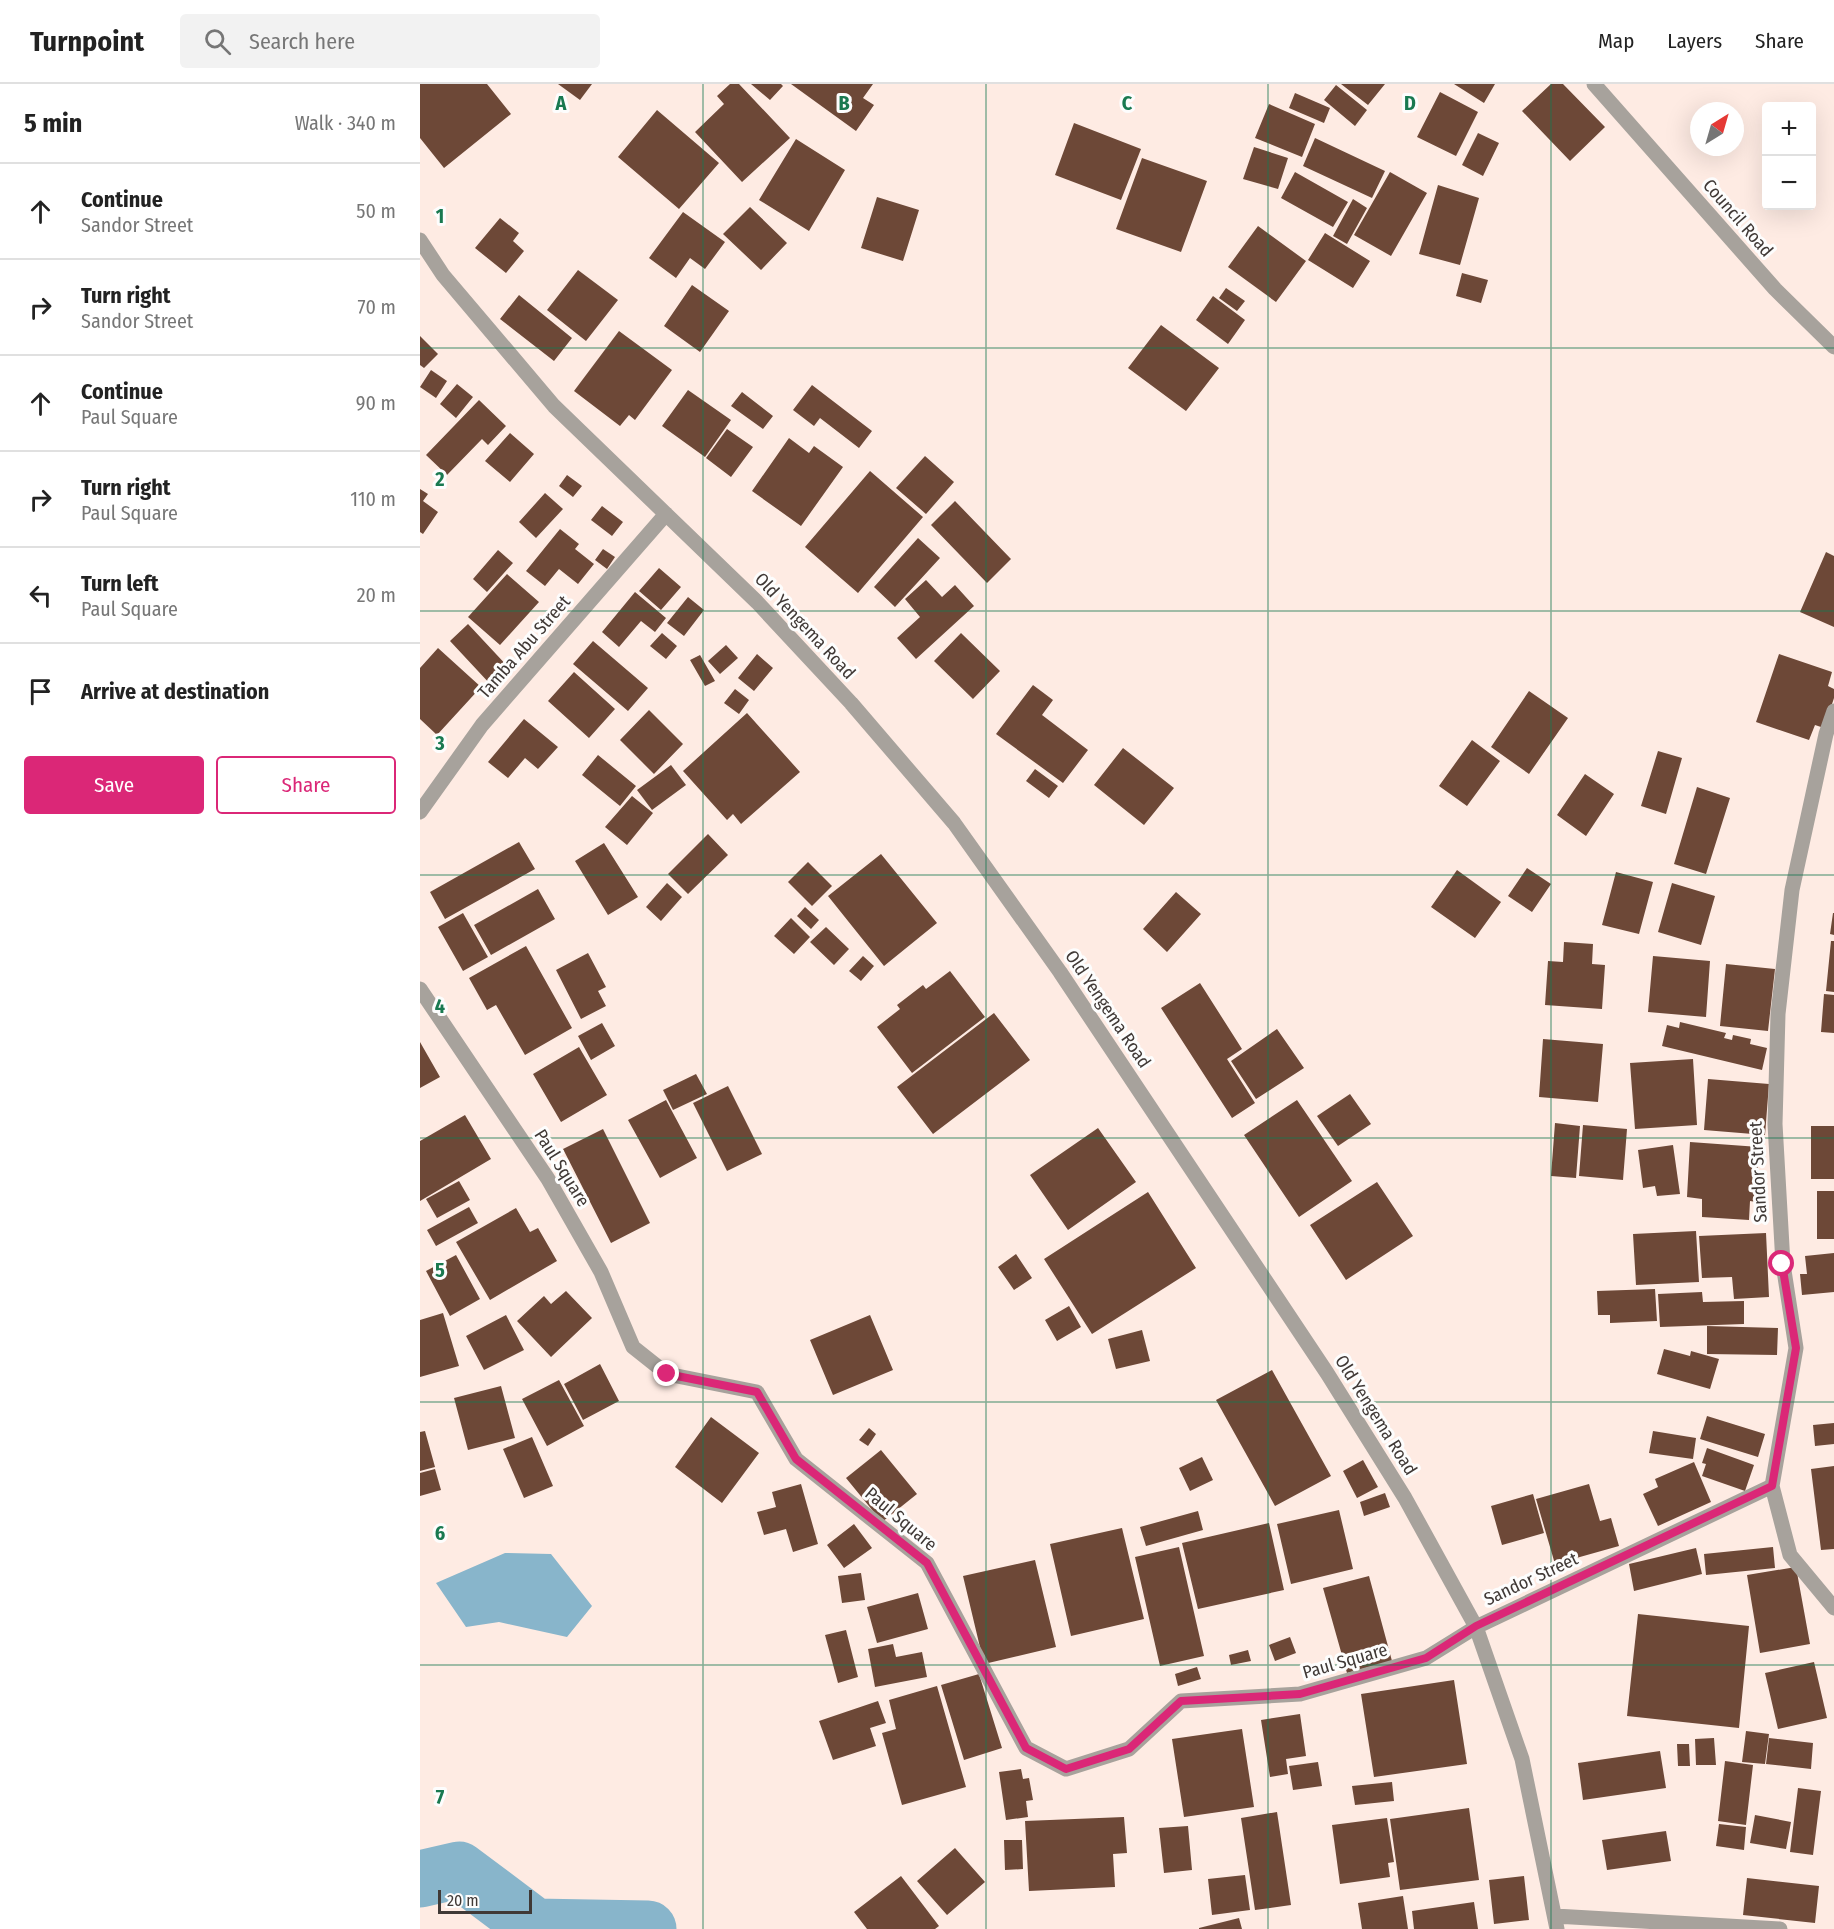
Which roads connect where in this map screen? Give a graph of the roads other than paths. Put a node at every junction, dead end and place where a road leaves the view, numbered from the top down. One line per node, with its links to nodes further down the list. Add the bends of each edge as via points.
1 (1594, 84): 3 (street, Council Road, via 1774,289)
2 (420, 240): 4 (street, Old Yengema Road, via 443,275 554,406)
3 (1834, 347)
4 (666, 514): 6 (street, Tamba Abu Street, via 482,725); 10 (street, Old Yengema Road, via 851,703 954,823 1060,972 1327,1373 1405,1498)
5 (1834, 711): 8 (street, Sandor Street, via 1792,890 1778,1014 1775,1124 1782,1264 1796,1348)
6 (420, 812)
7 (420, 989): 10 (street, Paul Square, via 548,1179 601,1272 633,1347 667,1374 757,1392 796,1459 927,1563 1026,1748 1066,1769 1129,1749 1181,1701 1300,1694 1426,1658)
8 (1772, 1486): 9 (street, via 1790,1555); 10 (street, Sandor Street)
9 (1834, 1608)
10 (1476, 1626): 11 (street, Old Yengema Road, via 1522,1759)
11 (1556, 1922): 12 (street)
12 (1780, 1929)

